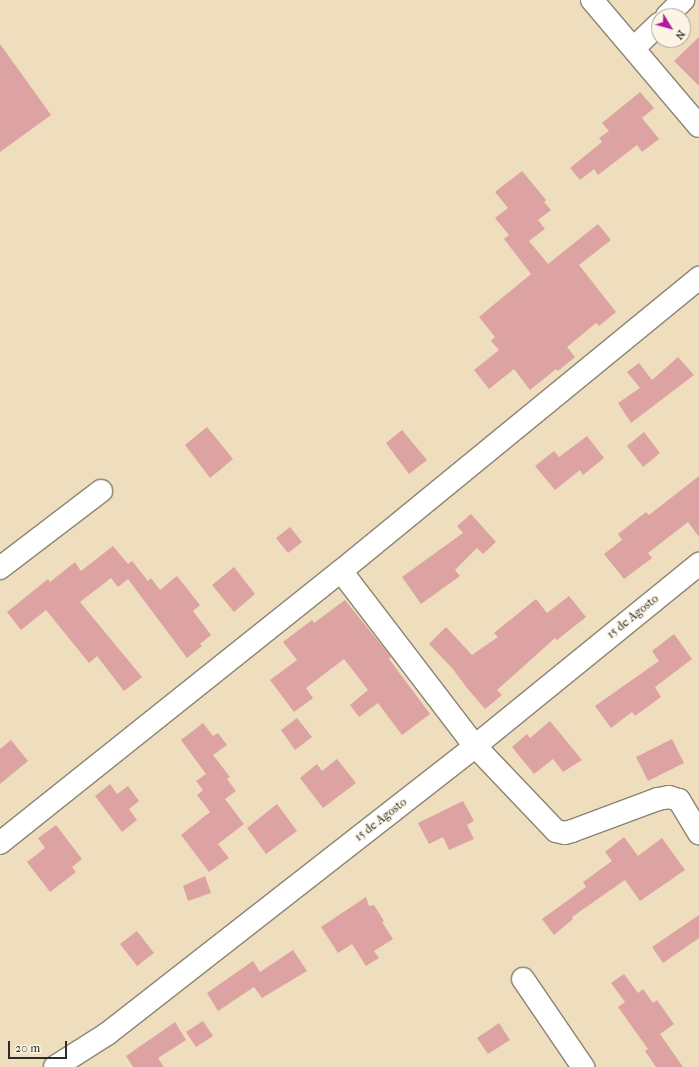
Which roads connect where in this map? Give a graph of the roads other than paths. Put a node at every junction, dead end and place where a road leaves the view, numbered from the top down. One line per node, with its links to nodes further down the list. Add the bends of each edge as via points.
1 (592, 0): 5 (street)
2 (683, 0): 3 (street)
3 (675, 8)
4 (651, 32): 5 (street)
5 (634, 48): 6 (street)
6 (699, 126)
7 (699, 278): 11 (street)
8 (101, 491): 10 (street)
9 (699, 564): 12 (street, 15 de Agosto)
10 (0, 568)
11 (341, 571): 12 (street); 14 (street)
12 (475, 746): 13 (street, via 556,831 572,831 669,797 679,800); 16 (street, 15 de Agosto, via 107,1034)
13 (699, 833)
14 (0, 843)
15 (523, 979): 17 (street)
16 (55, 1067)
17 (583, 1067)

